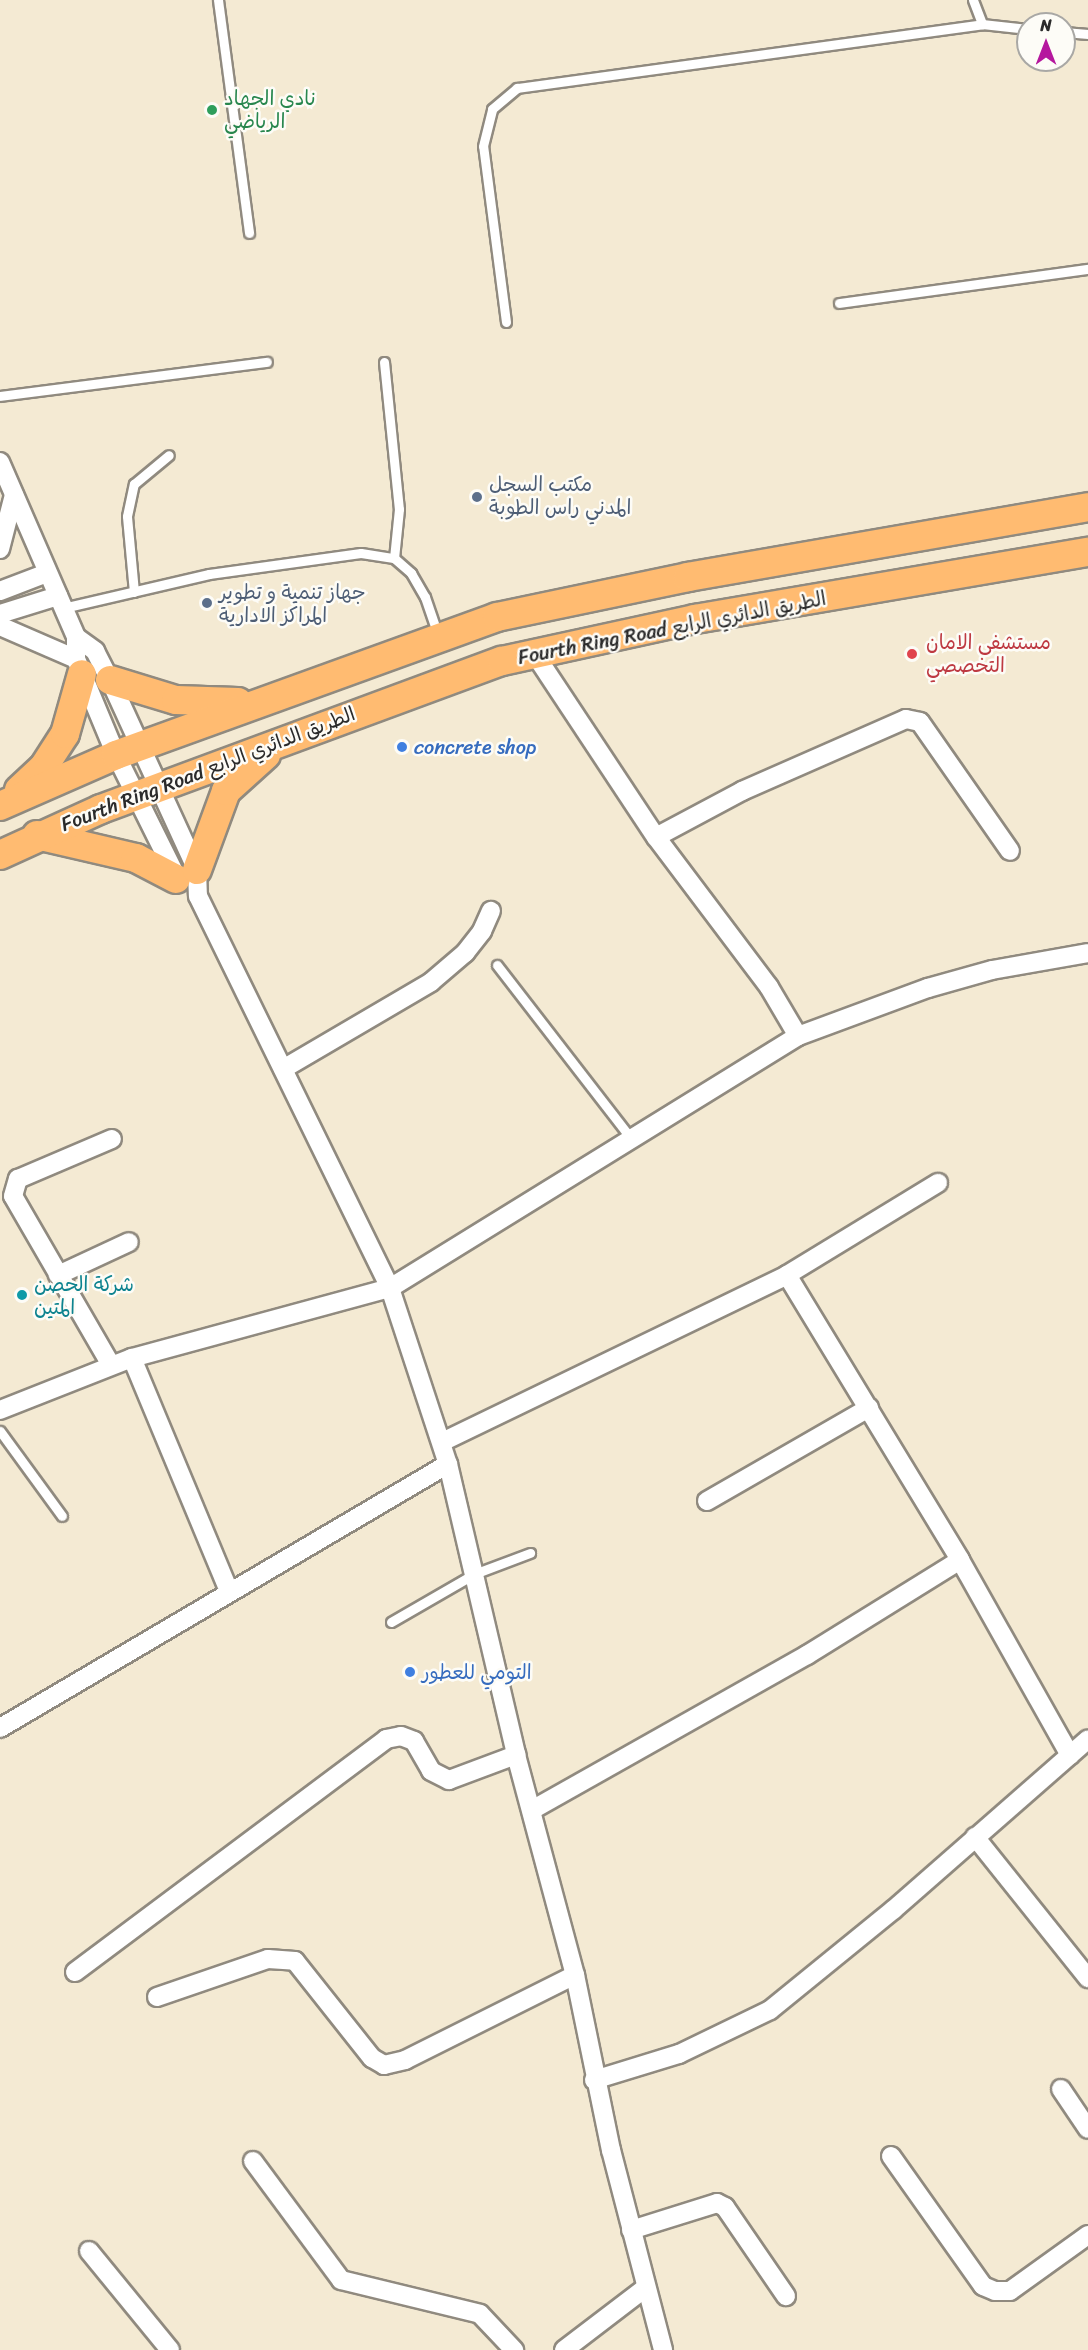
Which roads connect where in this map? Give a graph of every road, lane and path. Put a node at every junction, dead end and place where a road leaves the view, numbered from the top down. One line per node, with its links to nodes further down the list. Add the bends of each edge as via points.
1 (218, 0): 5 (lane)
2 (973, 0): 3 (lane)
3 (982, 24): 4 (lane); 8 (lane, via 517,88 492,109 483,146)
4 (1016, 28)
5 (249, 233)
6 (1088, 269): 7 (lane)
7 (839, 303)
8 (506, 322)
9 (267, 362): 11 (lane)
10 (384, 362): 18 (lane, via 399,509)
11 (0, 396)
12 (169, 455): 21 (lane, via 134,483 127,516)
13 (0, 462): 14 (street)
14 (14, 495): 16 (street); 19 (street)
15 (1088, 507): 26 (main road, via 590,596 498,617)
16 (0, 549)
17 (1088, 552): 27 (main road, Fourth Ring Road الطريق الدائري الرابع, via 684,621)
18 (394, 558): 21 (lane, via 361,553 288,561 208,574); 26 (lane, via 411,573 425,597)
19 (47, 573): 20 (street); 22 (street)
20 (0, 591)
21 (134, 592): 22 (lane)
22 (61, 602): 23 (street); 25 (street)
23 (0, 614)
24 (0, 626): 28 (street)
25 (76, 637): 28 (street); 29 (street, via 94,651)
26 (439, 638): 30 (main road)
27 (534, 653): 31 (main road, Fourth Ring Road الطريق الدائري الرابع); 36 (street)
28 (79, 666): 32 (street); 34 (main road, via 65,734 43,768)
29 (110, 680): 30 (main road, via 186,702); 32 (street)
30 (264, 700): 32 (main road)
31 (316, 727): 33 (main road, Fourth Ring Road الطريق الدائري الرابع); 39 (main road, via 246,769 226,791)
32 (129, 750): 33 (street); 33 (street); 34 (main road)
33 (147, 791): 35 (main road, Fourth Ring Road الطريق الدائري الرابع); 39 (street); 39 (street)
34 (3, 805)
35 (37, 835): 38 (main road, Fourth Ring Road الطريق الدائري الرابع); 39 (main road, via 136,858)
36 (656, 837): 37 (street, via 742,791 906,718 920,722); 43 (street, via 769,987)
37 (1010, 851)
38 (0, 855)
39 (191, 882): 44 (street)
40 (491, 911): 44 (street, via 465,953 431,982)
41 (1088, 952): 43 (street, via 992,970 928,988)
42 (497, 965): 45 (lane)
43 (798, 1036): 45 (street)
44 (283, 1069): 51 (street)
45 (630, 1137): 51 (street)
46 (112, 1139): 49 (street, via 18,1179 13,1196)
47 (938, 1183): 50 (street)
48 (129, 1242): 49 (street)
49 (58, 1275): 53 (street)
50 (787, 1275): 54 (street); 57 (street)
51 (390, 1288): 52 (street); 57 (street)
52 (132, 1358): 53 (street); 64 (street)
53 (111, 1365): 55 (street)
54 (869, 1408): 59 (street); 62 (street)
55 (0, 1410)
56 (0, 1431): 60 (lane)
57 (442, 1443): 58 (street)
58 (448, 1464): 63 (street); 64 (street, via 312,1547)
59 (707, 1501)
60 (62, 1516)
61 (530, 1553): 63 (lane)
62 (960, 1560): 69 (street); 70 (street, via 807,1655)
63 (474, 1574): 65 (lane); 68 (street)
64 (229, 1591): 66 (street)
65 (391, 1622)
66 (0, 1728)
67 (1088, 1739): 69 (street)
68 (516, 1755): 70 (street); 72 (street, via 449,1780 431,1771 414,1741 401,1736 386,1738)
69 (1070, 1755): 71 (street)
70 (532, 1810): 73 (street)
71 (975, 1837): 74 (street); 76 (street, via 770,2010 679,2054)
72 (75, 1972)
73 (575, 1974): 75 (street, via 405,2060 384,2065 372,2058 295,1960 268,1959); 76 (street)
74 (1088, 1978)
75 (157, 1997)
76 (594, 2080): 81 (street)
77 (1061, 2089): 78 (street)
78 (1088, 2129)
79 (891, 2157): 82 (street, via 983,2286 995,2291 1010,2291)
80 (253, 2161): 87 (street, via 341,2280 480,2314)
81 (631, 2230): 84 (street); 85 (street, via 717,2203 725,2207)
82 (1088, 2235)
83 (89, 2251): 86 (street)
84 (645, 2288): 88 (street); 89 (street)
85 (786, 2296)
86 (170, 2350)
87 (514, 2350)
88 (564, 2350)
89 (663, 2350)

